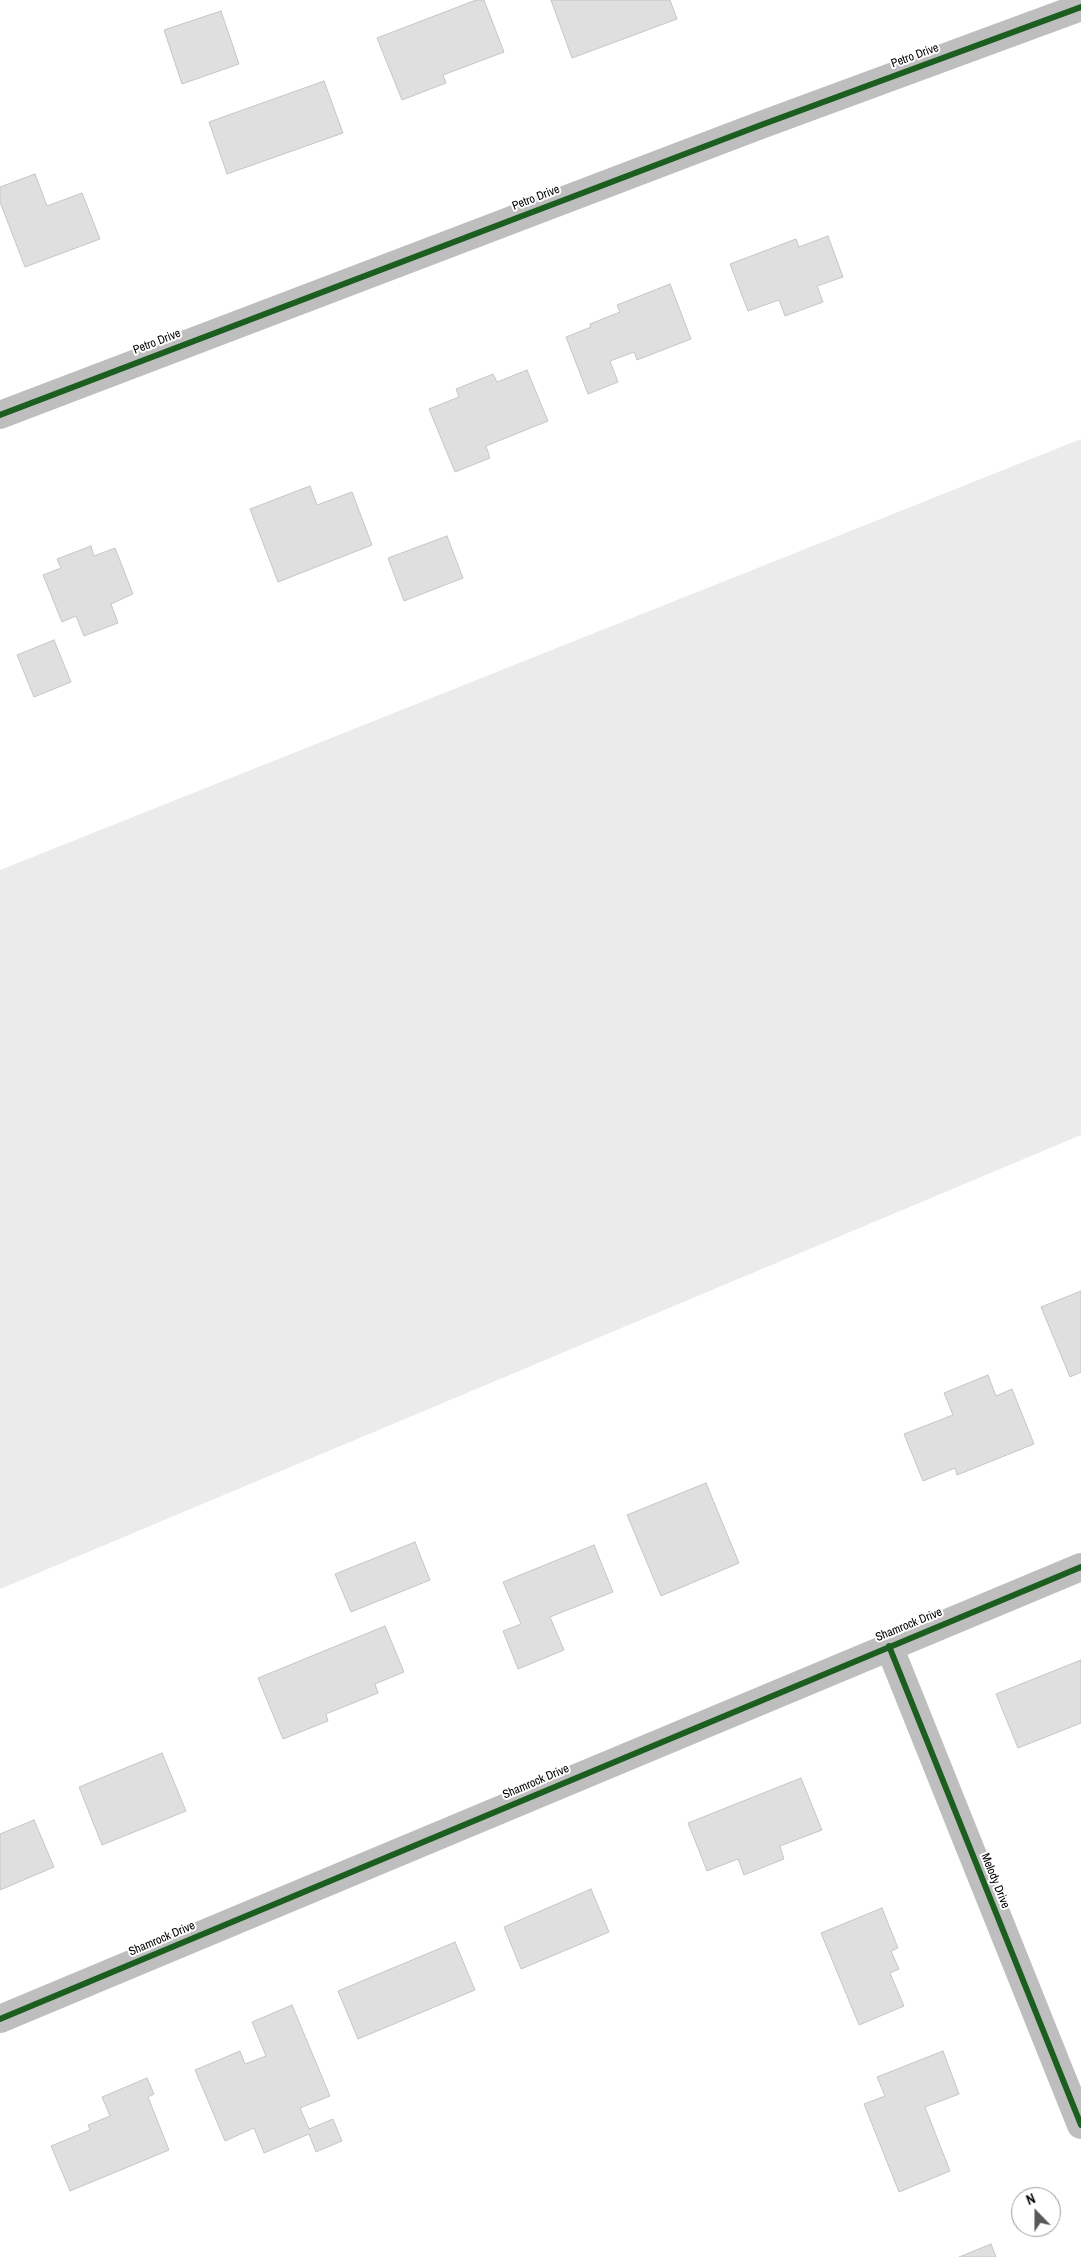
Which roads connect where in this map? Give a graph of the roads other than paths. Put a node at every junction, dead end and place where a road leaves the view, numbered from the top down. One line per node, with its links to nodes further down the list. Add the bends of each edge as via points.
1 (1081, 7): 2 (street, Petro Drive, via 742,132)
2 (0, 415)
3 (1081, 1566): 4 (street, Shamrock Drive)
4 (888, 1646): 5 (street, Shamrock Drive); 6 (street, Melody Drive)
5 (0, 2019)
6 (1081, 2125)

